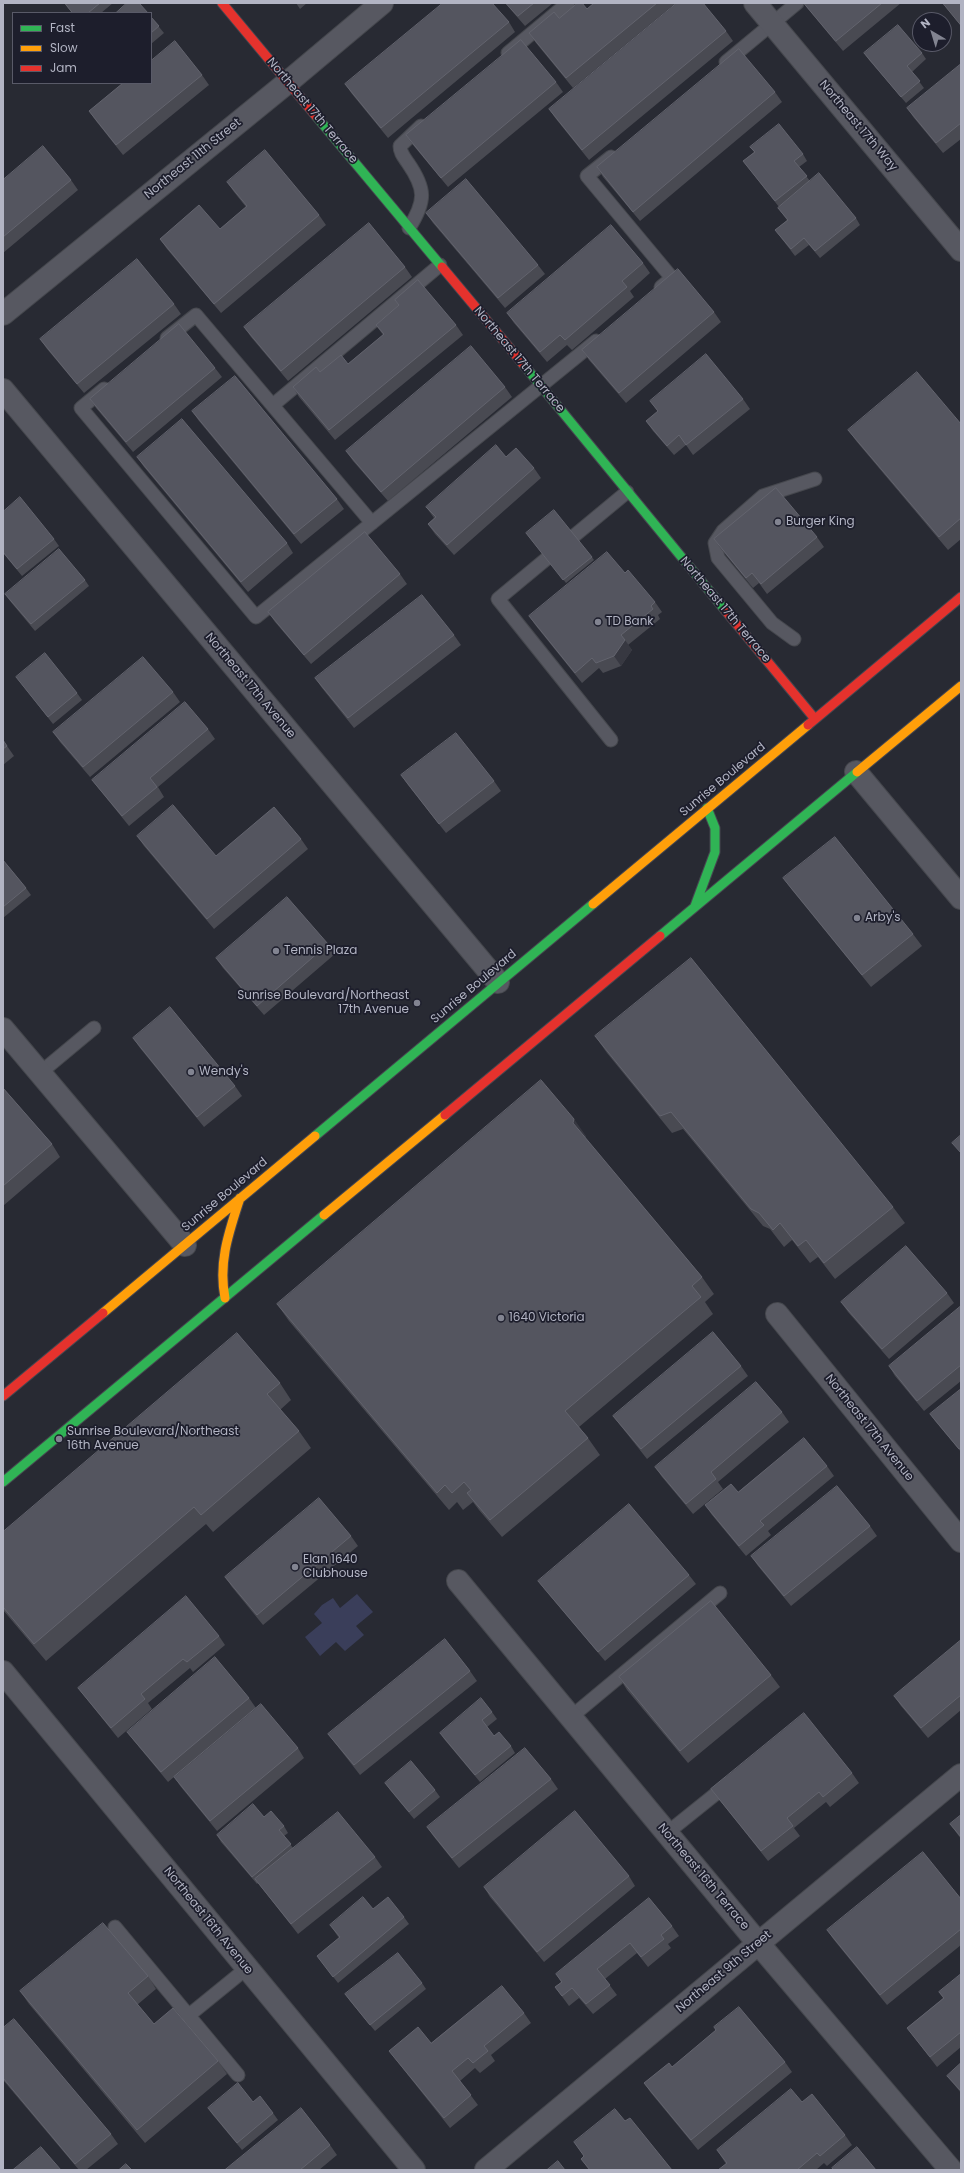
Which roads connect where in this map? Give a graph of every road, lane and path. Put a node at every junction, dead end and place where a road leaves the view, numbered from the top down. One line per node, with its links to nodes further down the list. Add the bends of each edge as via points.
1 (222, 3): 9 (main road, Northeast 17th Terrace)
2 (382, 3): 9 (street, Northeast 11th Street)
3 (568, 3): 7 (lane)
4 (755, 3): 6 (street, Northeast 17th Way)
5 (797, 3): 6 (lane)
6 (772, 23): 8 (lane); 13 (street, Northeast 17th Way)
7 (501, 60)
8 (714, 71)
9 (288, 82): 12 (main road, Northeast 17th Terrace); 16 (street, Northeast 11th Street)
10 (434, 116): 12 (lane, via 400,146 400,152 417,175 422,191 419,213)
11 (623, 146): 15 (lane, via 587,176 672,278)
12 (409, 228): 14 (main road, Northeast 17th Terrace)
13 (961, 250)
14 (440, 265): 20 (main road, Northeast 17th Terrace); 22 (lane)
15 (648, 298)
16 (3, 314)
17 (607, 332): 20 (lane)
18 (160, 344): 22 (lane, via 196,315)
19 (111, 383): 25 (lane, via 81,408 256,617)
20 (542, 387): 24 (main road, Northeast 17th Terrace); 25 (lane)
21 (3, 390): 35 (street, Northeast 17th Avenue)
22 (273, 405): 25 (lane)
23 (815, 479): 27 (lane, via 763,496 723,531 714,543 718,558 772,623)
24 (627, 492): 29 (main road, Northeast 17th Terrace); 30 (lane, via 498,599)
25 (372, 523)
26 (961, 598): 29 (main road, Sunrise Boulevard)
27 (794, 639)
28 (961, 686): 31 (main road)
29 (815, 719): 32 (main road, Sunrise Boulevard)
30 (611, 740)
31 (856, 772): 33 (street); 34 (main road)
32 (707, 808): 34 (main road, via 715,828 715,852); 35 (main road, Sunrise Boulevard)
33 (961, 898)
34 (695, 907): 41 (main road)
35 (498, 982): 39 (main road, Sunrise Boulevard)
36 (94, 1028): 38 (lane)
37 (3, 1029): 38 (street)
38 (40, 1073): 40 (street)
39 (240, 1198): 40 (main road, Sunrise Boulevard); 41 (main road, via 221,1259 221,1282)
40 (185, 1244): 43 (main road, Sunrise Boulevard)
41 (225, 1298): 44 (main road)
42 (777, 1314): 45 (street, Northeast 17th Avenue)
43 (3, 1396)
44 (3, 1482)
45 (961, 1541)
46 (458, 1581): 49 (street, Northeast 16th Terrace)
47 (720, 1593): 49 (lane)
48 (3, 1672): 55 (street, Northeast 16th Avenue)
49 (570, 1717): 52 (street, Northeast 16th Terrace)
50 (961, 1775): 54 (street, Northeast 9th Street)
51 (735, 1778): 52 (lane)
52 (667, 1833): 54 (street, Northeast 16th Terrace)
53 (115, 1927): 56 (lane)
54 (758, 1943): 59 (street, Northeast 9th Street); 60 (street, Northeast 16th Terrace)
55 (247, 1968): 56 (lane); 58 (street, Northeast 16th Avenue)
56 (188, 2016): 57 (lane)
57 (238, 2075)
58 (414, 2170)
59 (486, 2170)
60 (950, 2170)

